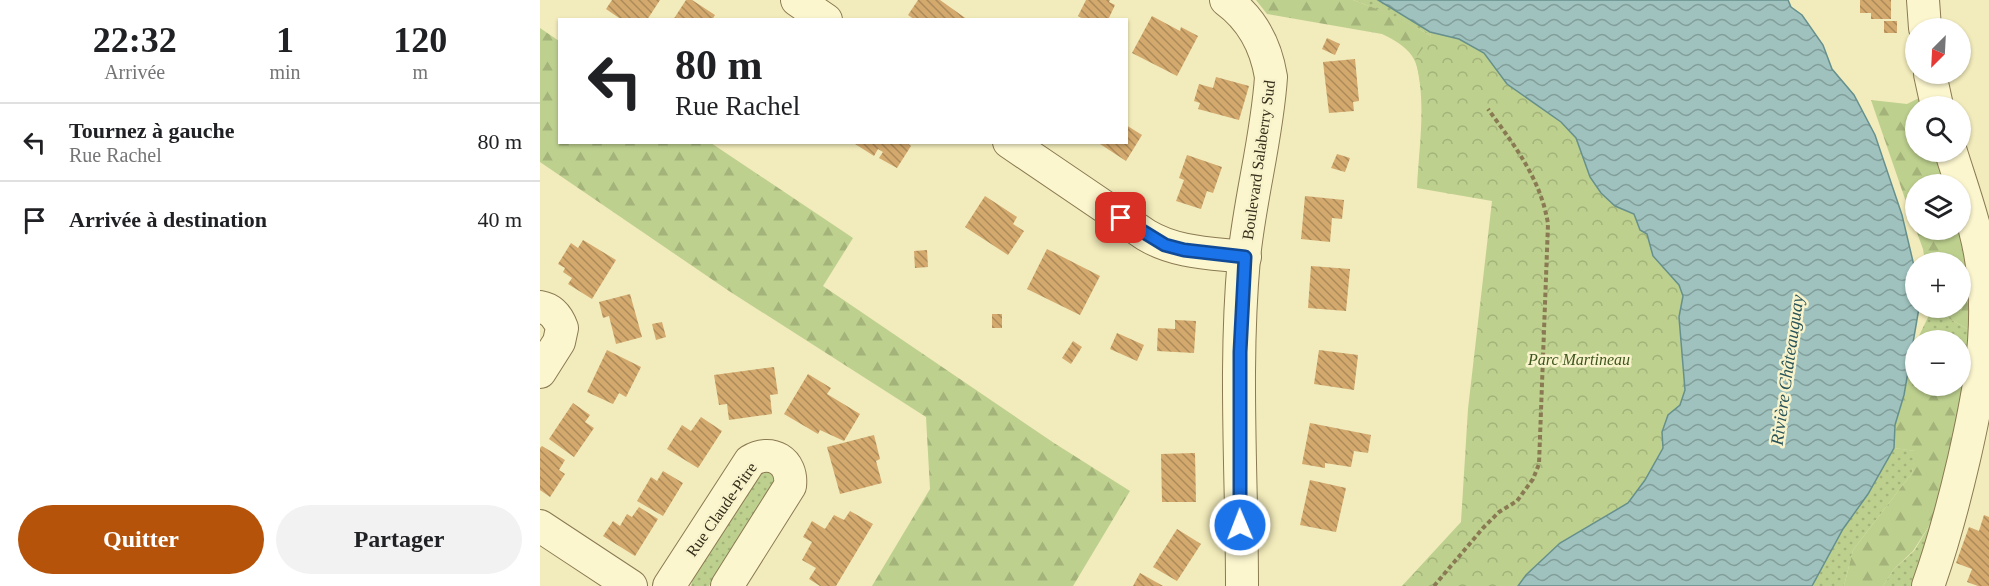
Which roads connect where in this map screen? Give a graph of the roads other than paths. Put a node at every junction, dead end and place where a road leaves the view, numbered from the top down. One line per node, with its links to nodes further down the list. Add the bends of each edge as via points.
1 (797, 0): 4 (street)
2 (1226, 0): 8 (street, Boulevard Salaberry Sud, via 1243,15 1259,38 1271,77)
3 (1923, 0): 5 (street)
4 (823, 18)
5 (1924, 18)
6 (1012, 144): 8 (street, via 1155,241 1184,250)
7 (1954, 162): 16 (street, via 1980,254 1984,335 1968,439)
8 (1245, 257): 15 (street, Boulevard Salaberry Sud, via 1239,405)
9 (540, 308): 10 (street, via 555,315 562,328 559,342)
10 (540, 372)
11 (540, 526): 12 (street)
12 (631, 586)
13 (669, 586): 14 (street, Rue Claude-Pitre, via 750,461 774,457 790,470 790,486)
14 (727, 586)
15 (1242, 586)
16 (1928, 586)

